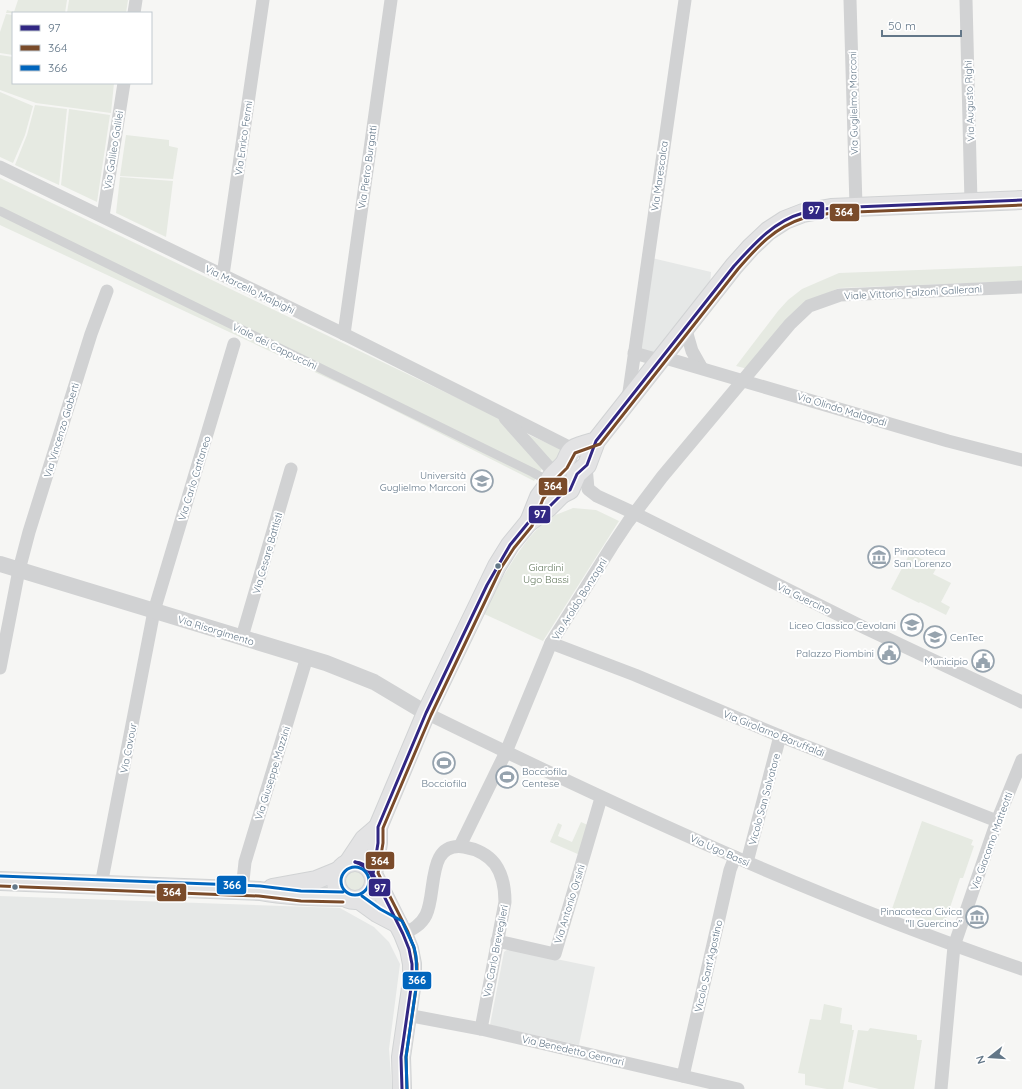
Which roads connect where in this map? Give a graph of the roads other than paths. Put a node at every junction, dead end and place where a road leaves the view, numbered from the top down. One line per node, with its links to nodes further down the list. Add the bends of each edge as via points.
1 (136, 0): 7 (street)
2 (263, 0): 15 (street, Via Enrico Fermi)
3 (391, 0): 19 (street, Via Pietro Burgatti)
4 (685, 0): 21 (street, Via Marescalca)
5 (850, 0): 12 (street, Via Guglielmo Marconi)
6 (966, 0): 11 (street, Via Augusto Righi)
7 (134, 12)
8 (124, 84): 14 (street, Via Galileo Galilei)
9 (0, 167): 14 (street, Via Marcello Malpighi)
10 (1022, 200): 11 (main road)
11 (971, 202): 12 (main road)
12 (856, 206): 18 (main road, via 811,211 777,224 743,255)
13 (0, 211): 30 (street, Viale dei Cappuccini)
14 (103, 216): 15 (street, Via Marcello Malpighi)
15 (223, 276): 19 (street, Via Marcello Malpighi)
16 (1022, 287): 24 (street, Viale Vittorio Falzoni Gallerani, via 840,295 809,306 790,324)
17 (107, 291): 34 (street, Via Vincenzo Gioberti, via 57,441)
18 (685, 327): 22 (main road); 23 (street, via 692,351)
19 (344, 334): 26 (street, Via Marcello Malpighi)
20 (234, 344): 35 (street, Via Carlo Cattaneo)
21 (634, 353): 22 (street); 25 (street, Via Marescalca)
22 (660, 358): 23 (street, Via Olindo Malagodi); 25 (main road)
23 (701, 368): 24 (street, Via Olindo Malagodi)
24 (743, 380): 28 (street, Via Olindo Malagodi, via 948,441); 32 (street, Via Aroldo Bonzagni)
25 (628, 399): 27 (main road)
26 (500, 412): 27 (street, Via Marcello Malpighi); 30 (street, Via Marcello Malpighi)
27 (585, 452): 30 (main road, via 563,465); 31 (street)
28 (1022, 460)
29 (291, 469): 36 (street, Via Cesare Battisti)
30 (559, 485): 31 (street); 41 (main road, via 539,497 528,523 510,545)
31 (588, 489): 32 (street, Via Guercino, via 597,496)
32 (634, 513): 37 (street, Via Aroldo Bonzagni); 40 (street, Via Guercino, via 865,628)
33 (0, 564): 34 (street, Via Risorgimento)
34 (20, 570): 35 (street, Via Risorgimento); 39 (street, Via Vincenzo Gioberti)
35 (154, 611): 36 (street, Via Risorgimento); 53 (street, Via Cavour)
36 (242, 637): 38 (street, Via Risorgimento)
37 (551, 644): 42 (street, Via Girolamo Baruffaldi, via 635,675); 43 (street, Via Aroldo Bonzagni)
38 (308, 658): 41 (street, Via Risorgimento, via 364,677); 54 (street, Via Giuseppe Mazzini, via 245,862)
39 (0, 668)
40 (1022, 702)
41 (426, 713): 43 (street, Via Ugo Bassi); 47 (main road)
42 (780, 736): 46 (street, Via Girolamo Baruffaldi); 49 (street, Vicolo San Salvatore)
43 (506, 752): 45 (street, Via Ugo Bassi); 48 (street, Via Aroldo Bonzagni)
44 (1022, 760): 46 (street, Via Giacomo Matteotti)
45 (601, 798): 49 (street, Via Ugo Bassi); 57 (street, Via Antonio Orsini, via 555,954)
46 (997, 821): 58 (street, Via Giacomo Matteotti)
47 (378, 827): 50 (main road, via 364,839); 51 (main road)
48 (460, 846): 56 (street, via 450,847 439,856 429,906 418,926); 57 (street, Via Carlo Breveglieri, via 485,854 500,872 505,902)
49 (741, 860): 58 (street, Via Ugo Bassi); 62 (street, Vicolo Sant'Agostino, via 729,877)
50 (343, 867): 51 (main road, via 354,862 360,863 366,865); 54 (main road, via 316,880); 55 (main road, via 335,882 336,888)
51 (373, 874): 55 (main road, via 372,891 364,898); 56 (main road)
52 (0, 881): 53 (main road)
53 (102, 885): 54 (main road)
54 (251, 890): 55 (main road)
55 (351, 899): 56 (main road)
56 (401, 929): 60 (main road, via 412,964)
57 (497, 941): 61 (street, Via Carlo Breveglieri)
58 (954, 946): 59 (street, Via Ugo Bassi); 65 (street, Via Giacomo Matteotti)
59 (1022, 969)
60 (407, 1015): 61 (street, Via Benedetto Gennari); 63 (main road, via 402,1057)
61 (481, 1029): 62 (street, Via Benedetto Gennari)
62 (683, 1076): 64 (street, Via Benedetto Gennari)
63 (402, 1089)
64 (738, 1089)
65 (941, 1089)

